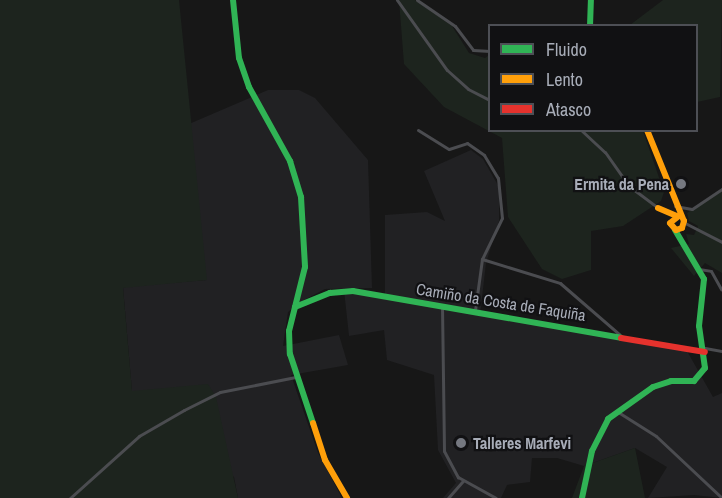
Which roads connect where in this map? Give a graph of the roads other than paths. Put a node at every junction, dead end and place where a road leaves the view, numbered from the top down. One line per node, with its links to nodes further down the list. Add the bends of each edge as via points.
1 (233, 0): 22 (street, via 239,58 249,87 290,161 301,197 305,267)
2 (398, 0): 7 (street, via 447,70 468,89)
3 (417, 0): 6 (street, via 455,26 473,50)
4 (591, 0): 5 (street)
5 (590, 24)
6 (488, 51)
7 (488, 99)
8 (418, 130): 18 (street, via 449,149 467,143 492,165 501,189 502,218)
9 (583, 132): 13 (street, via 605,152 629,186)
10 (648, 132): 12 (street)
11 (722, 189): 12 (street, via 692,209)
12 (675, 206): 14 (street)
13 (658, 208): 14 (street); 15 (street)
14 (678, 216): 15 (street); 16 (street)
15 (671, 221): 16 (street)
16 (680, 227): 17 (street); 19 (street, via 681,240)
17 (722, 242)
18 (482, 258): 23 (street); 24 (street, via 560,282)
19 (699, 269): 20 (street, via 711,271); 25 (street, via 705,289 699,326)
20 (722, 290)
21 (442, 306): 22 (street, Camiño da Costa de Faquiña, via 344,290); 23 (street, Camiño da Costa de Faquiña); 29 (street, via 442,439 444,451)
22 (295, 307): 27 (street, via 289,331)
23 (475, 310): 24 (street, Camiño da Costa de Faquiña)
24 (620, 336): 25 (street, Camiño da Costa de Faquiña)
25 (705, 350): 26 (street); 28 (street, via 705,368 699,378 662,383)
26 (722, 351)
27 (296, 377): 30 (street, via 220,392 184,410 139,436); 31 (street, via 325,460)
28 (618, 412): 34 (street, via 598,433); 35 (street, via 656,436)
29 (463, 481): 32 (street); 33 (street)
30 (70, 498)
31 (348, 498)
32 (448, 498)
33 (496, 498)
34 (582, 498)
35 (722, 498)

